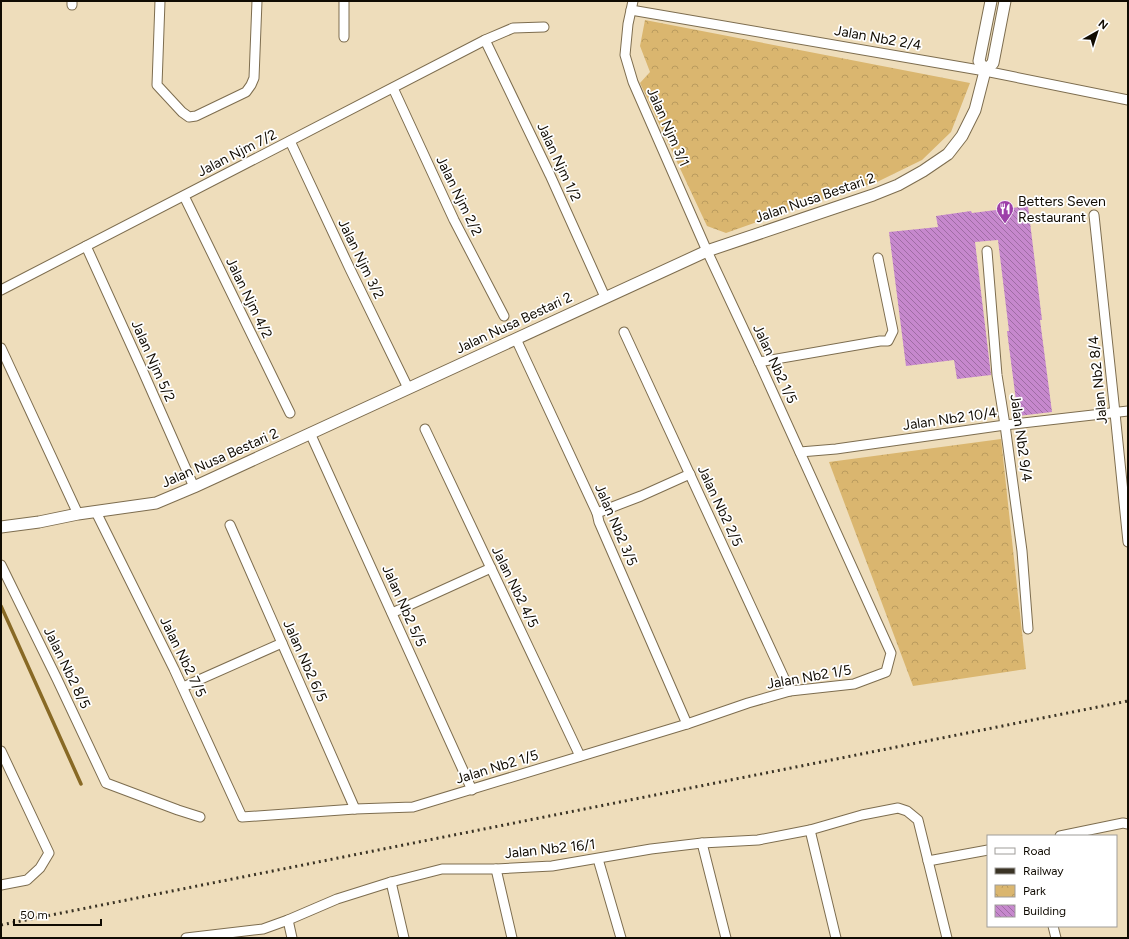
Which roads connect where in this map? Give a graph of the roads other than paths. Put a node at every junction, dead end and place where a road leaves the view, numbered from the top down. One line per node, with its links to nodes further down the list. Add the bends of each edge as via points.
1 (160, 1): 2 (street, via 157,84 189,117 246,92 251,85 254,78)
2 (257, 1)
3 (344, 1): 8 (street)
4 (991, 1): 10 (street, Jalan Nusa Bestari 2, via 979,61)
5 (1005, 1): 10 (street, Jalan Nusa Bestari 2, via 993,63)
6 (632, 6): 10 (street, Jalan Nb2 2/4); 17 (street, Jalan Njm 3/1, via 625,55 632,82)
7 (544, 27): 9 (street, Jalan Njm 7/2, via 513,28)
8 (344, 37)
9 (485, 40): 11 (street, Jalan Njm 7/2); 21 (street, Jalan Njm 1/2)
10 (985, 71): 12 (street, Jalan Nb2 2/4); 17 (street, Jalan Nusa Bestari 2, via 975,110 962,136 948,154 923,171 898,185 872,195)
11 (393, 88): 13 (street, Jalan Njm 7/2); 22 (street, Jalan Njm 2/2, via 454,220)
12 (1128, 100)
13 (290, 141): 14 (street, Jalan Njm 7/2); 27 (street, Jalan Njm 3/2)
14 (184, 196): 16 (street, Jalan Njm 7/2); 30 (street, Jalan Njm 4/2)
15 (1094, 215): 29 (street, Jalan Nb2 8/4)
16 (86, 246): 20 (street, Jalan Njm 7/2); 36 (street, Jalan Njm 5/2)
17 (706, 251): 21 (street, Jalan Nusa Bestari 2); 26 (street, Jalan Nb2 1/5)
18 (987, 251): 31 (street, Jalan Nb2 9/4, via 998,375)
19 (878, 258): 26 (street, via 893,331 888,341)
20 (1, 290)
21 (605, 297): 24 (street, Jalan Nusa Bestari 2)
22 (504, 316)
23 (624, 332): 35 (street, Jalan Nb2 2/5)
24 (516, 338): 27 (street, Jalan Nusa Bestari 2); 38 (street, Jalan Nb2 3/5)
25 (1, 348): 39 (street)
26 (758, 362): 34 (street, Jalan Nb2 1/5)
27 (408, 388): 33 (street, Jalan Nusa Bestari 2)
28 (1128, 411): 29 (street, Jalan Nb2 10/4)
29 (1115, 412): 31 (street, Jalan Nb2 10/4); 42 (street, Jalan Nb2 8/4)
30 (290, 413)
31 (1006, 425): 34 (street, Jalan Nb2 10/4); 46 (street, Jalan Nb2 9/4, via 1022,552)
32 (425, 429): 44 (street, Jalan Nb2 4/5)
33 (310, 433): 36 (street, Jalan Nusa Bestari 2); 45 (street, Jalan Nb2 5/5)
34 (800, 452): 49 (street, Jalan Nb2 1/5, via 891,653 886,672 854,684)
35 (690, 474): 38 (street); 49 (street, Jalan Nb2 2/5)
36 (194, 487): 37 (street, Jalan Nusa Bestari 2, via 156,503)
37 (96, 512): 39 (street, Jalan Nusa Bestari 2); 48 (street, Jalan Nb2 7/5)
38 (597, 513): 50 (street, Jalan Nb2 3/5, via 598,522)
39 (78, 514): 41 (street, Jalan Nusa Bestari 2)
40 (230, 525): 47 (street, Jalan Nb2 6/5)
41 (1, 527)
42 (1128, 542)
43 (1, 565): 55 (street, Jalan Nb2 8/5, via 106,783)
44 (490, 568): 45 (street); 52 (street, Jalan Nb2 4/5)
45 (392, 613): 53 (street, Jalan Nb2 5/5)
46 (1028, 629)
47 (282, 643): 48 (street); 54 (street, Jalan Nb2 6/5)
48 (183, 687): 56 (street, Jalan Nb2 7/5)
49 (790, 691): 50 (street, Jalan Nb2 1/5)
50 (687, 724): 52 (street, Jalan Nb2 1/5)
51 (1, 751): 66 (street, via 49,853 40,868 27,880)
52 (580, 756): 53 (street, Jalan Nb2 1/5)
53 (472, 790): 54 (street, Jalan Nb2 1/5, via 414,807)
54 (355, 809): 56 (street, Jalan Nb2 1/5)
55 (200, 817)
56 (242, 817)
57 (1128, 824): 59 (street)
58 (810, 830): 60 (street, Jalan Nb2 16/1, via 758,840); 63 (street, Jalan Nb2 16/1, via 898,808 907,811 918,820); 76 (street)
59 (1065, 835)
60 (702, 843): 62 (street, Jalan Nb2 16/1); 75 (street)
61 (987, 850): 63 (street)
62 (598, 859): 64 (street, Jalan Nb2 16/1, via 552,866); 74 (street)
63 (928, 861): 77 (street)
64 (496, 869): 65 (street, Jalan Nb2 16/1, via 442,869); 73 (street)
65 (392, 882): 67 (street, Jalan Nb2 16/1, via 337,899); 72 (street)
66 (1, 885)
67 (288, 920): 69 (street, Jalan Nb2 16/1); 71 (street)
68 (1053, 927): 78 (street)
69 (264, 933): 70 (street, Jalan Nb2 16/1)
70 (186, 938)
71 (292, 938)
72 (404, 938)
73 (512, 938)
74 (621, 938)
75 (726, 938)
76 (836, 938)
77 (947, 938)
78 (1056, 938)

